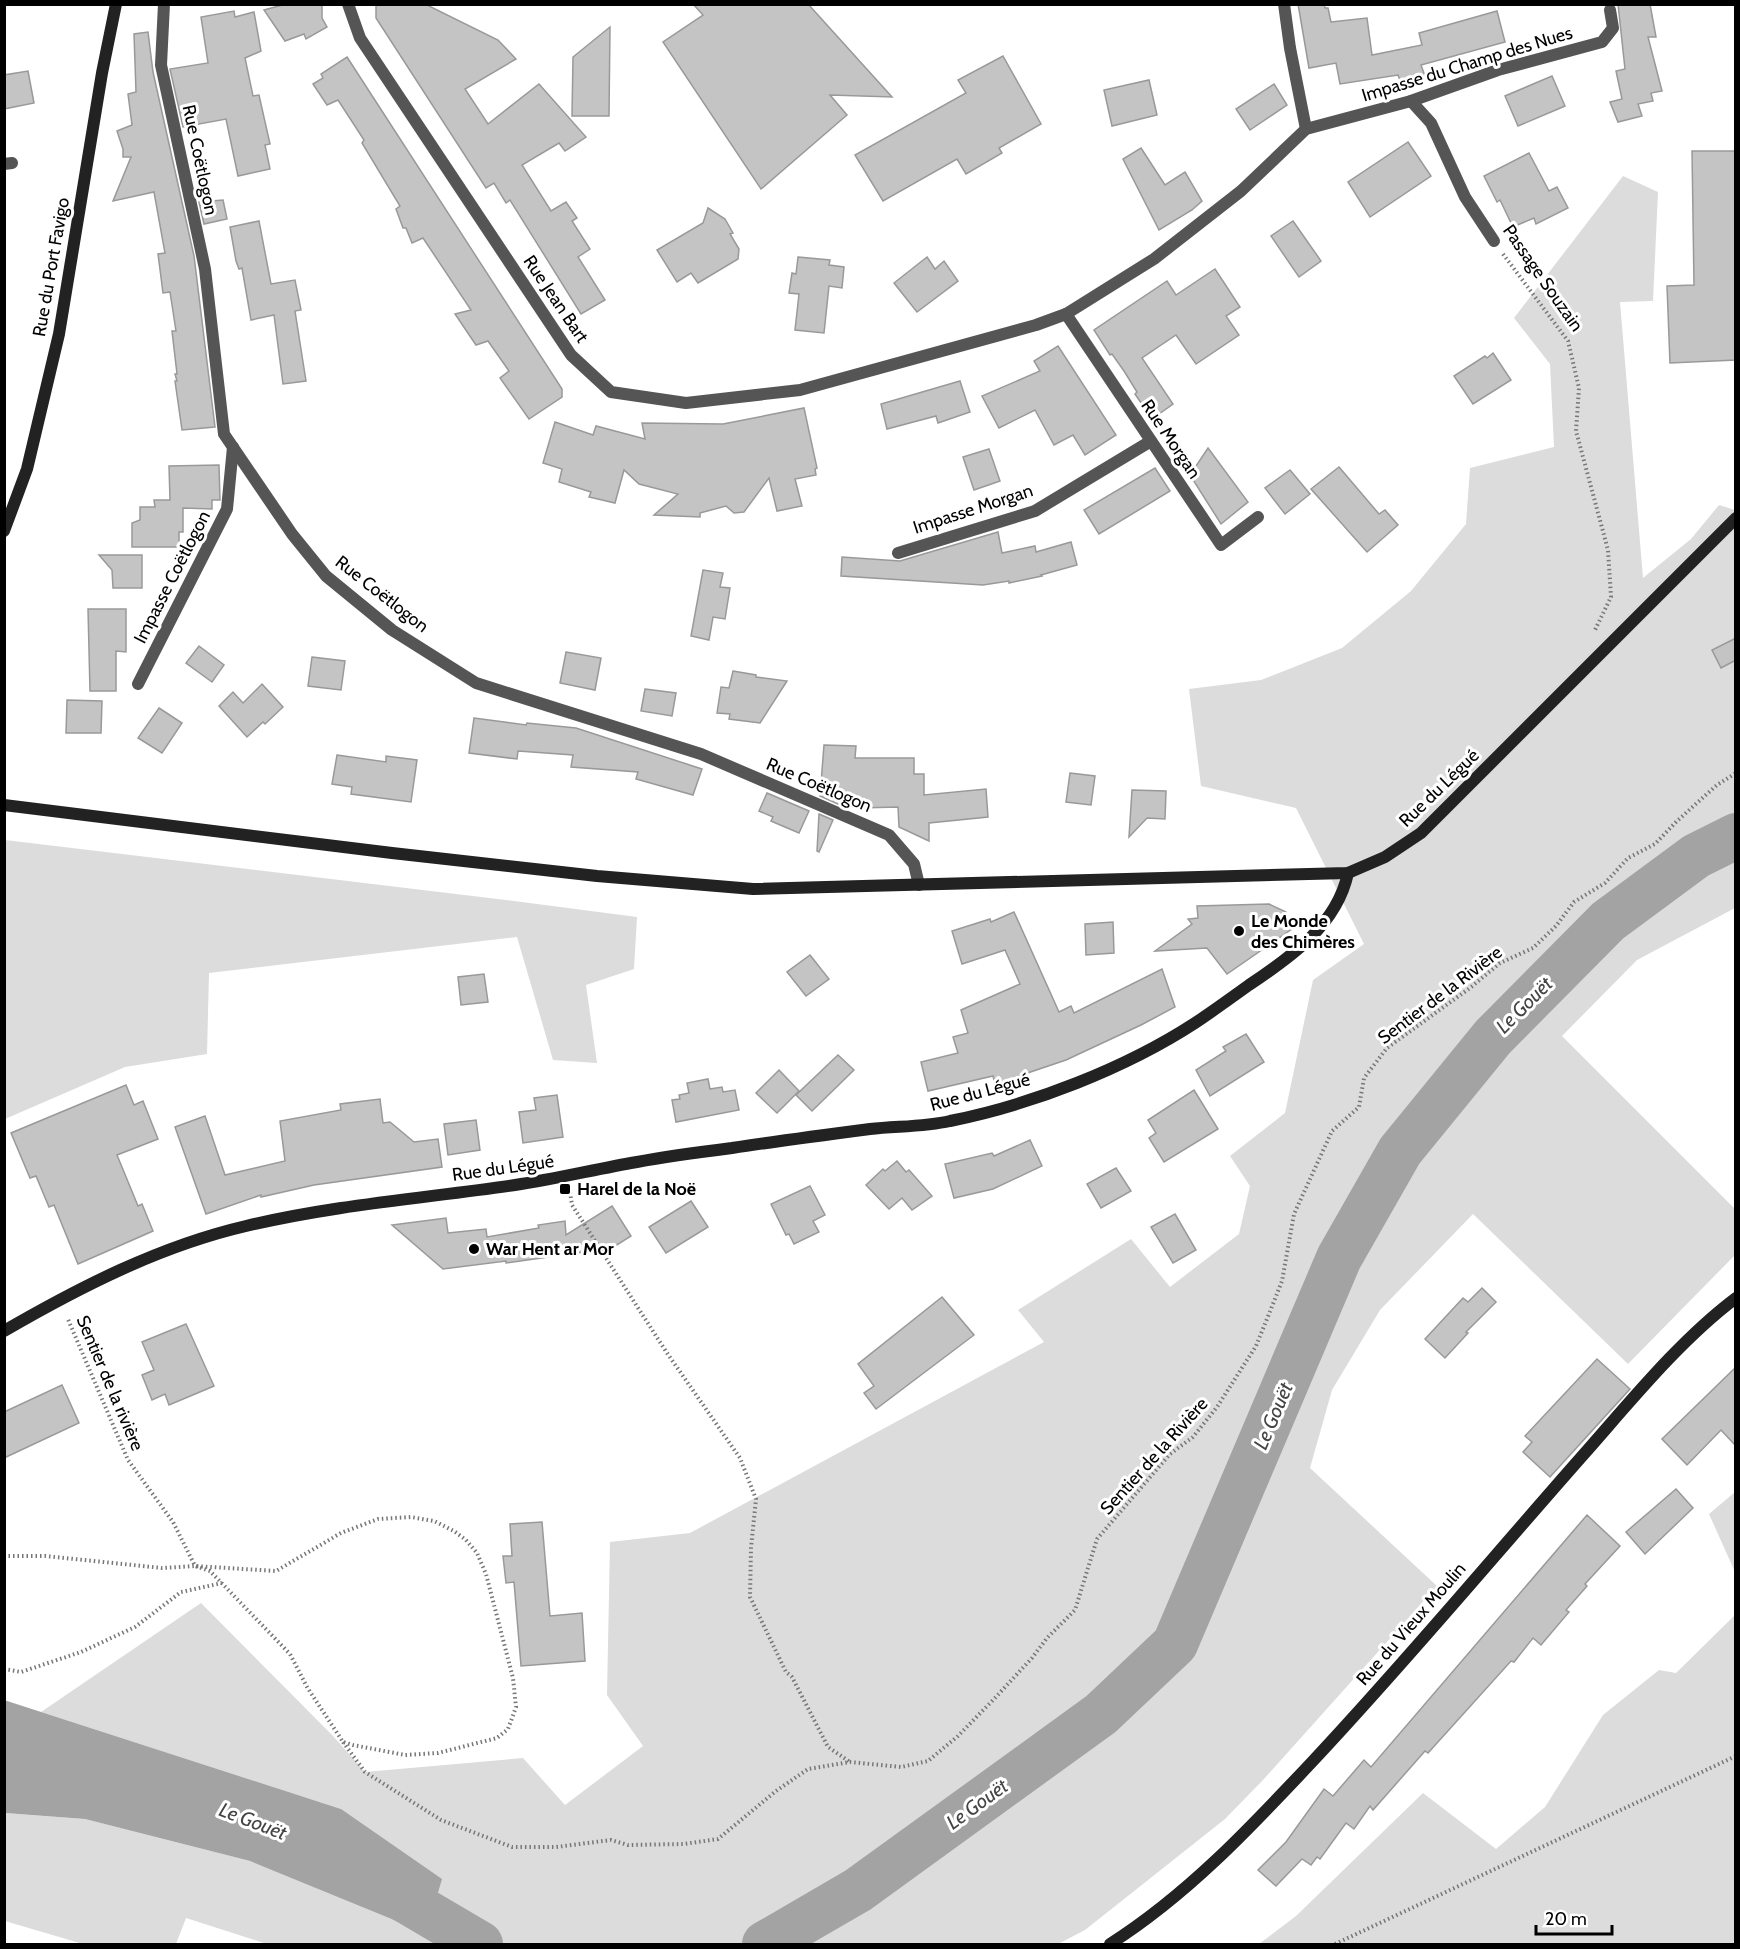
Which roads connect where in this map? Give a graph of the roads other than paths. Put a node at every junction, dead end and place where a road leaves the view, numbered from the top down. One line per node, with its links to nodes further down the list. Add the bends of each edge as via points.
1 (116, 4): 14 (street, Rue du Port Favigo, via 59,334 27,469)
2 (164, 4): 11 (street, Rue Coëtlogon, via 161,65 205,269 225,434)
3 (348, 4): 9 (street, Rue Jean Bart, via 360,38 571,355 611,393 686,403 800,390)
4 (1284, 4): 7 (street)
5 (1610, 10): 6 (street, Impasse du Champ des Nues, via 1613,28 1602,42 1498,70)
6 (1411, 100): 7 (street, Impasse du Champ des Nues); 8 (street, Passage Souzain, via 1431,123 1465,197)
7 (1306, 129): 9 (street, Rue Jean Bart, via 1241,191 1154,259)
8 (1494, 241)
9 (1066, 314): 10 (street, Rue Morgan)
10 (1151, 441): 12 (street, Rue Morgan, via 1221,545); 15 (street, Impasse Morgan, via 1035,511)
11 (233, 447): 16 (street, Impasse Coëtlogon, via 227,509); 19 (street, Rue Coëtlogon, via 292,534 326,576 392,630 476,683 701,754 889,835 914,864)
12 (1258, 518)
13 (1736, 518): 18 (street, Rue du Légué, via 1421,833 1385,857)
14 (4, 531)
15 (898, 553)
16 (138, 684)
17 (4, 805): 19 (street, via 381,852 753,890)
18 (1348, 873): 19 (street); 23 (street, Rue du Légué, via 1344,893 1313,938 1193,1025 1075,1082 993,1110 922,1126 692,1153 567,1177 337,1208 241,1227 138,1262)
19 (920, 885)
20 (1736, 1291): 22 (street, Rue du Vieux Moulin)
21 (1736, 1298): 22 (street, Rue du Vieux Moulin)
22 (1722, 1308): 24 (street, Rue du Vieux Moulin, via 1642,1389 1356,1715 1257,1821 1190,1886)
23 (4, 1331)
24 (1110, 1944)

